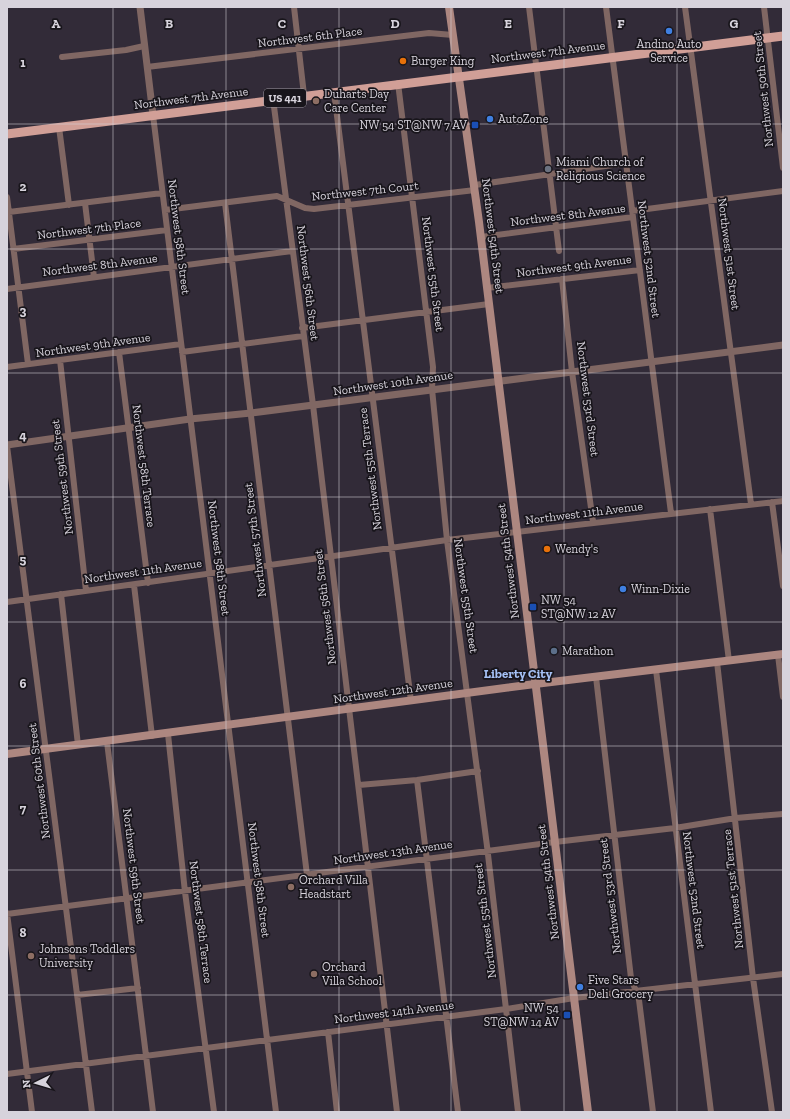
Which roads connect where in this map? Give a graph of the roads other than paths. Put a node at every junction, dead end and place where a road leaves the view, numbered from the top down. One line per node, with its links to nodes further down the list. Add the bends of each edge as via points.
1 (140, 7): 11 (street, Northwest 58th Street)
2 (294, 7): 13 (street)
3 (450, 7): 8 (main road, Northwest 54th Street)
4 (528, 7): 16 (street)
5 (606, 7): 14 (street, Northwest 52nd Street)
6 (685, 7): 12 (street, Northwest 51st Street)
7 (764, 7): 10 (street, Northwest 50th Street)
8 (453, 35): 13 (street, Northwest 6th Place, via 429,33); 18 (main road, Northwest 54th Street)
9 (783, 36): 10 (main road, Northwest 7th Avenue / US 441)
10 (768, 37): 12 (main road, Northwest 7th Avenue / US 441); 27 (street, Northwest 50th Street)
11 (144, 46): 15 (street); 17 (street, Northwest 58th Street)
12 (690, 47): 14 (main road, Northwest 7th Avenue / US 441); 35 (street, Northwest 51st Street)
13 (299, 50): 17 (street, Northwest 6th Place); 21 (street)
14 (612, 56): 16 (main road, Northwest 7th Avenue / US 441); 26 (street, Northwest 52nd Street)
15 (62, 58)
16 (535, 66): 18 (main road, Northwest 7th Avenue / US 441); 28 (street)
17 (147, 67): 23 (street, Northwest 58th Street)
18 (458, 76): 19 (main road, Northwest 7th Avenue / US 441); 29 (main road, Northwest 54th Street)
19 (398, 83): 20 (main road, Northwest 7th Avenue / US 441); 33 (street, Northwest 55th Street)
20 (334, 92): 21 (main road, Northwest 7th Avenue / US 441); 38 (street, Northwest 55th Terrace)
21 (304, 95): 22 (main road, Northwest 7th Avenue / US 441)
22 (273, 99): 23 (main road, Northwest 7th Avenue / US 441); 34 (street, Northwest 56th Street)
23 (153, 115): 24 (main road, Northwest 7th Avenue / US 441); 31 (street, Northwest 58th Street)
24 (59, 127): 25 (main road, Northwest 7th Avenue / US 441); 39 (street)
25 (7, 134)
26 (626, 163): 28 (street, Northwest 7th Court); 42 (street, Northwest 52nd Street)
27 (783, 168)
28 (548, 174): 29 (street, Northwest 7th Court); 43 (street)
29 (475, 187): 33 (street, Northwest 7th Court); 45 (main road, Northwest 54th Street)
30 (783, 191): 35 (street, Northwest 8th Avenue)
31 (162, 193): 36 (street); 40 (street, Northwest 58th Street)
32 (7, 197): 41 (street)
33 (412, 197): 38 (street, Northwest 7th Court); 59 (street, Northwest 55th Street)
34 (287, 200): 37 (street, Northwest 7th Court, via 277,196); 38 (street, Northwest 7th Court, via 314,209); 48 (street, Northwest 56th Street)
35 (711, 202): 42 (street, Northwest 8th Avenue); 66 (street, Northwest 51st Street)
36 (85, 203): 39 (street); 46 (street)
37 (225, 203): 40 (street, Northwest 7th Court); 50 (street, Northwest 57th Street)
38 (348, 204): 60 (street, Northwest 55th Terrace)
39 (69, 205): 41 (street)
40 (165, 210): 44 (street, Northwest 58th Street)
41 (9, 212): 47 (street)
42 (633, 214): 43 (street, Northwest 8th Avenue); 52 (street, Northwest 52nd Street)
43 (555, 227): 45 (street, Northwest 8th Avenue); 49 (street)
44 (167, 230): 46 (street, Northwest 7th Place); 51 (street, Northwest 58th Street)
45 (481, 237): 56 (main road, Northwest 54th Street)
46 (90, 240): 47 (street, Northwest 7th Place); 53 (street)
47 (13, 250): 55 (street)
48 (292, 251): 50 (street, Northwest 8th Avenue); 61 (street, Northwest 56th Street)
49 (559, 251)
50 (232, 259): 51 (street, Northwest 8th Avenue); 64 (street, Northwest 57th Street)
51 (172, 267): 53 (street, Northwest 8th Avenue); 63 (street, Northwest 58th Street)
52 (640, 270): 54 (street, Northwest 9th Avenue); 70 (street, Northwest 52nd Street)
53 (94, 277): 55 (street, Northwest 8th Avenue)
54 (562, 279): 56 (street, Northwest 9th Avenue); 73 (street, Northwest 53rd Street)
55 (17, 287): 57 (street, Northwest 8th Avenue); 71 (street)
56 (487, 288): 58 (main road, Northwest 54th Street)
57 (7, 289)
58 (489, 304): 59 (street); 74 (main road, Northwest 54th Street)
59 (427, 312): 60 (street); 75 (street, Northwest 55th Street, via 434,367)
60 (363, 321): 61 (street); 76 (street, Northwest 55th Terrace)
61 (302, 328): 62 (street, Northwest 56th Street)
62 (303, 336): 64 (street); 77 (street, Northwest 56th Street)
63 (181, 344): 67 (street, Northwest 9th Avenue); 68 (street, Northwest 58th Street)
64 (242, 345): 68 (street); 78 (street, Northwest 57th Street)
65 (783, 345): 66 (street, Northwest 10th Avenue)
66 (730, 351): 70 (street, Northwest 10th Avenue); 85 (street, Northwest 51st Street)
67 (119, 352): 69 (street, Northwest 9th Avenue); 80 (street, Northwest 58th Terrace)
68 (182, 352): 79 (street, Northwest 58th Street)
69 (60, 360): 71 (street, Northwest 9th Avenue); 81 (street, Northwest 59th Street)
70 (651, 361): 73 (street, Northwest 10th Avenue); 87 (street, Northwest 52nd Street)
71 (28, 364): 72 (street, Northwest 9th Avenue)
72 (7, 367)
73 (572, 372): 74 (street, Northwest 10th Avenue); 88 (street, Northwest 53rd Street)
74 (499, 381): 75 (street, Northwest 10th Avenue); 89 (main road, Northwest 54th Street)
75 (432, 389): 76 (street, Northwest 10th Avenue); 90 (street, Northwest 55th Street)
76 (373, 397): 77 (street, Northwest 10th Avenue); 91 (street, Northwest 55th Terrace)
77 (313, 405): 78 (street, Northwest 10th Avenue); 92 (street, Northwest 56th Street)
78 (251, 413): 79 (street, Northwest 10th Avenue); 93 (street, Northwest 57th Street)
79 (190, 419): 80 (street, Northwest 10th Avenue); 94 (street, Northwest 58th Street)
80 (129, 428): 81 (street, Northwest 10th Avenue); 95 (street, Northwest 58th Terrace)
81 (68, 436): 82 (street, Northwest 10th Avenue); 98 (street, Northwest 59th Street)
82 (7, 446): 100 (street, Northwest 60th Street)
83 (783, 501): 84 (street, Northwest 11th Avenue)
84 (772, 502): 85 (street, Northwest 11th Avenue); 97 (street)
85 (750, 504): 86 (street, Northwest 11th Avenue)
86 (710, 509): 87 (street, Northwest 11th Avenue); 103 (street)
87 (671, 513): 88 (street, Northwest 11th Avenue)
88 (592, 522): 89 (street, Northwest 11th Avenue)
89 (517, 533): 90 (street, Northwest 11th Avenue); 107 (main road, Northwest 54th Street)
90 (447, 540): 91 (street, Northwest 11th Avenue); 108 (street, Northwest 55th Street)
91 (390, 549): 92 (street, Northwest 11th Avenue); 110 (street, Northwest 55th Terrace)
92 (330, 557): 93 (street, Northwest 11th Avenue); 111 (street, Northwest 56th Street)
93 (270, 565): 94 (street, Northwest 11th Avenue); 112 (street, Northwest 57th Street)
94 (210, 573): 95 (street, Northwest 11th Avenue); 113 (street, Northwest 58th Street)
95 (148, 583): 96 (street, Northwest 11th Avenue)
96 (134, 585): 98 (street, Northwest 11th Avenue); 115 (street)
97 (783, 586)
98 (86, 591): 99 (street, Northwest 11th Avenue)
99 (61, 594): 100 (street, Northwest 11th Avenue); 117 (street)
100 (27, 599): 101 (street, Northwest 11th Avenue); 118 (street, Northwest 60th Street)
101 (7, 602)
102 (780, 655): 103 (main road, Northwest 12th Avenue); 109 (street)
103 (729, 661): 104 (main road, Northwest 12th Avenue)
104 (717, 662): 105 (main road, Northwest 12th Avenue); 124 (street, Northwest 51st Terrace)
105 (656, 670): 106 (main road, Northwest 12th Avenue); 125 (street, Northwest 52nd Street)
106 (596, 677): 107 (main road, Northwest 12th Avenue); 126 (street, Northwest 53rd Street)
107 (535, 684): 108 (main road, Northwest 12th Avenue); 127 (main road, Northwest 54th Street)
108 (468, 693): 110 (main road, Northwest 12th Avenue); 120 (street, Northwest 55th Street)
109 (783, 697)
110 (411, 701): 111 (main road, Northwest 12th Avenue)
111 (348, 709): 112 (main road, Northwest 12th Avenue); 122 (street, Northwest 56th Street)
112 (288, 718): 113 (main road, Northwest 12th Avenue); 131 (street, Northwest 57th Street)
113 (229, 726): 114 (main road, Northwest 12th Avenue); 132 (street, Northwest 58th Street)
114 (168, 734): 115 (main road, Northwest 12th Avenue); 133 (street, Northwest 58th Terrace)
115 (152, 736): 116 (main road, Northwest 12th Avenue)
116 (107, 742): 117 (main road, Northwest 12th Avenue); 134 (street, Northwest 59th Street)
117 (78, 745): 118 (main road, Northwest 12th Avenue)
118 (46, 749): 119 (main road, Northwest 12th Avenue); 135 (street, Northwest 60th Street)
119 (7, 754)
120 (478, 771): 121 (street); 128 (street, Northwest 55th Street)
121 (417, 780): 122 (street); 129 (street)
122 (359, 785): 130 (street, Northwest 56th Street)
123 (783, 814): 124 (street, Northwest 13th Avenue)
124 (736, 818): 125 (street, Northwest 13th Avenue); 138 (street, Northwest 51st Terrace)
125 (675, 828): 126 (street, Northwest 13th Avenue); 139 (street, Northwest 52nd Street)
126 (614, 835): 127 (street, Northwest 13th Avenue); 141 (street, Northwest 53rd Street, via 631,978)
127 (555, 842): 128 (street, Northwest 13th Avenue); 143 (main road, Northwest 54th Street)
128 (488, 851): 129 (street, Northwest 13th Avenue); 144 (street, Northwest 55th Street)
129 (426, 859): 130 (street, Northwest 13th Avenue); 145 (street)
130 (369, 867): 131 (street, Northwest 13th Avenue); 146 (street, Northwest 56th Street)
131 (307, 874): 132 (street, Northwest 13th Avenue)
132 (249, 882): 133 (street, Northwest 13th Avenue); 148 (street, Northwest 58th Street)
133 (186, 892): 134 (street, Northwest 13th Avenue); 149 (street, Northwest 58th Terrace)
134 (127, 900): 135 (street, Northwest 13th Avenue); 140 (street, Northwest 59th Street)
135 (65, 906): 136 (street, Northwest 13th Avenue); 142 (street, Northwest 60th Street)
136 (7, 914): 152 (street)
137 (783, 974): 138 (street, Northwest 14th Avenue)
138 (753, 978): 139 (street, Northwest 14th Avenue); 166 (street, Northwest 51st Terrace)
139 (696, 985): 141 (street, Northwest 14th Avenue); 165 (street, Northwest 52nd Street)
140 (138, 988): 142 (street); 150 (street, Northwest 59th Street)
141 (635, 991): 143 (street, Northwest 14th Avenue); 164 (street, Northwest 53rd Street, via 640,1000)
142 (77, 995): 151 (street, Northwest 60th Street)
143 (574, 998): 144 (street, Northwest 14th Avenue); 163 (main road, Northwest 54th Street)
144 (506, 1009): 145 (street, Northwest 14th Avenue); 162 (street, Northwest 55th Street)
145 (447, 1017): 146 (street, Northwest 14th Avenue); 161 (street)
146 (386, 1024): 147 (street, Northwest 14th Avenue); 160 (street, Northwest 56th Street)
147 (328, 1032): 148 (street, Northwest 14th Avenue); 159 (street)
148 (267, 1040): 149 (street, Northwest 14th Avenue); 158 (street, Northwest 58th Street)
149 (206, 1048): 150 (street, Northwest 14th Avenue); 157 (street, Northwest 58th Terrace)
150 (146, 1055): 151 (street, Northwest 14th Avenue); 156 (street, Northwest 59th Street)
151 (86, 1063): 152 (street, Northwest 14th Avenue); 155 (street, Northwest 60th Street)
152 (26, 1071): 153 (street, Northwest 14th Avenue); 154 (street)
153 (7, 1074)
154 (32, 1112)
155 (92, 1112)
156 (153, 1112)
157 (214, 1112)
158 (276, 1112)
159 (337, 1112)
160 (397, 1112)
161 (458, 1112)
162 (518, 1112)
163 (588, 1112)
164 (653, 1112)
165 (711, 1112)
166 (772, 1112)

